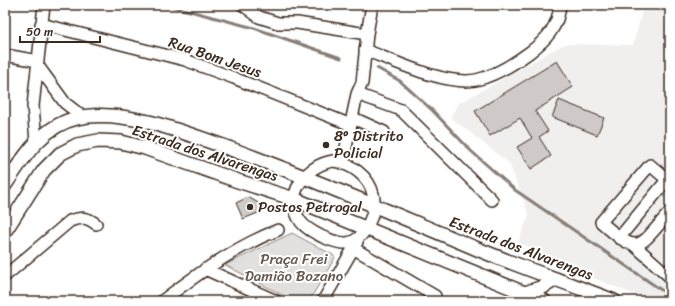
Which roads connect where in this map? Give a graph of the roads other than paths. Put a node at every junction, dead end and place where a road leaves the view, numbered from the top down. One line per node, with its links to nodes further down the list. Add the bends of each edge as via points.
1 (44, 5): 5 (street)
2 (243, 5): 6 (street, via 259,17 278,23 297,23)
3 (372, 5): 6 (street)
4 (560, 5): 8 (street, via 556,24 542,44 496,73 476,80 444,78)
5 (42, 24): 9 (street); 12 (street, Rua Bom Jesus, via 185,60)
6 (367, 34): 8 (street)
7 (5, 55): 9 (street)
8 (365, 55): 10 (street, via 362,83)
9 (38, 64): 11 (street, via 65,103); 14 (street, via 33,106)
10 (357, 94): 12 (street); 21 (street, via 401,110)
11 (83, 117): 14 (main road, Estrada dos Alvarengas, via 56,126); 17 (main road, Estrada dos Alvarengas, via 125,117 148,122)
12 (352, 122): 13 (street, Rua Bom Jesus); 15 (street)
13 (384, 132)
14 (36, 142): 16 (main road, Estrada dos Alvarengas)
15 (343, 162): 17 (street, Estrada dos Alvarengas, via 322,163); 22 (street, via 354,168 367,182 373,193)
16 (9, 174): 19 (main road, Estrada dos Alvarengas)
17 (305, 176): 20 (street, Estrada dos Alvarengas); 22 (main road, Estrada dos Alvarengas)
18 (668, 181): 28 (street); 28 (street, via 650,165 601,222)
19 (5, 185)
20 (294, 199): 26 (main road, Estrada dos Alvarengas, via 145,148 121,142 98,141 77,145 60,154 44,170); 27 (main road, Estrada dos Alvarengas); 29 (street, via 295,212 304,225)
21 (492, 200)
22 (374, 204): 27 (street); 36 (main road, Estrada dos Alvarengas, via 477,249)
23 (670, 212): 30 (street, via 643,242)
24 (96, 224): 34 (street, via 88,218 80,217 70,221)
25 (278, 230): 33 (street, via 237,249)
26 (5, 231)
27 (363, 232): 29 (street, via 348,243); 31 (street); 38 (main road, Estrada dos Alvarengas)
28 (619, 238): 30 (street)
29 (336, 243): 32 (street, via 344,252)
30 (634, 245): 35 (street)
31 (353, 248): 32 (street); 37 (street)
32 (346, 260): 41 (street)
33 (205, 269): 39 (street); 40 (street)
34 (5, 276)
35 (670, 277)
36 (556, 279): 38 (main road); 43 (main road, Estrada dos Alvarengas)
37 (435, 296)
38 (522, 297): 42 (main road, Estrada dos Alvarengas)
39 (162, 301)
40 (276, 301)
41 (323, 301)
42 (544, 301)
43 (614, 301)

